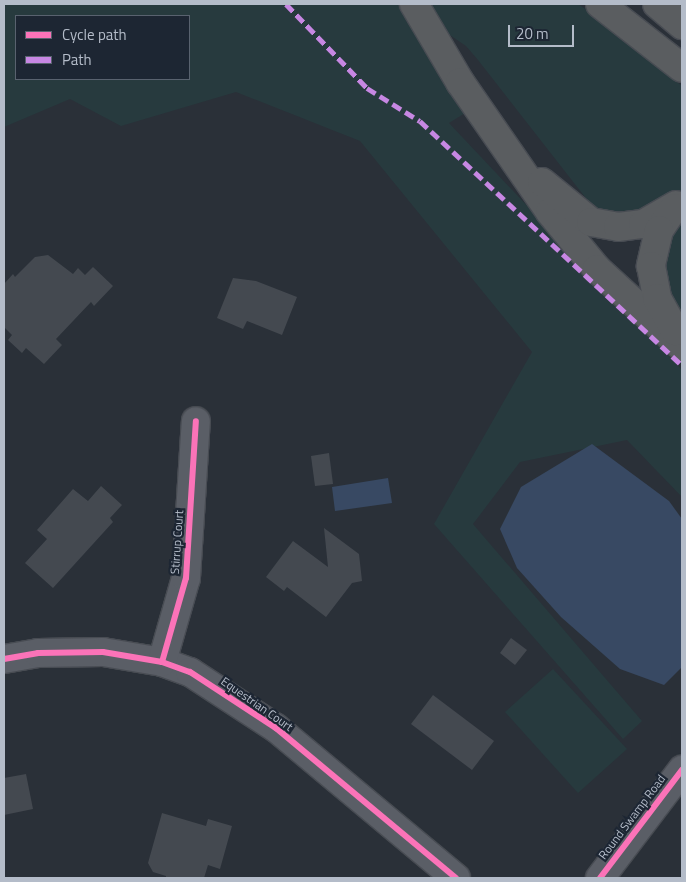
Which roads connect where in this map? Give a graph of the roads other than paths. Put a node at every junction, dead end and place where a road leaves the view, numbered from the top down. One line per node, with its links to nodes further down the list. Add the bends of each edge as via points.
1 (414, 4): 6 (highway, via 460,82)
2 (600, 4): 5 (highway)
3 (657, 4): 4 (highway)
4 (682, 25)
5 (682, 68)
6 (507, 151): 7 (highway, via 592,222 618,227 643,224); 9 (highway, via 597,270)
7 (679, 203): 8 (highway, via 659,230 651,266 657,298)
8 (682, 340)
9 (682, 348)
10 (196, 421): 12 (street, Stirrup Court, via 186,578)
11 (4, 659): 12 (street, Equestrian Court, via 38,653 103,652)
12 (162, 662): 14 (street, Equestrian Court, via 190,672 276,728)
13 (682, 770): 15 (street, Round Swamp Road)
14 (456, 878)
15 (600, 878)

